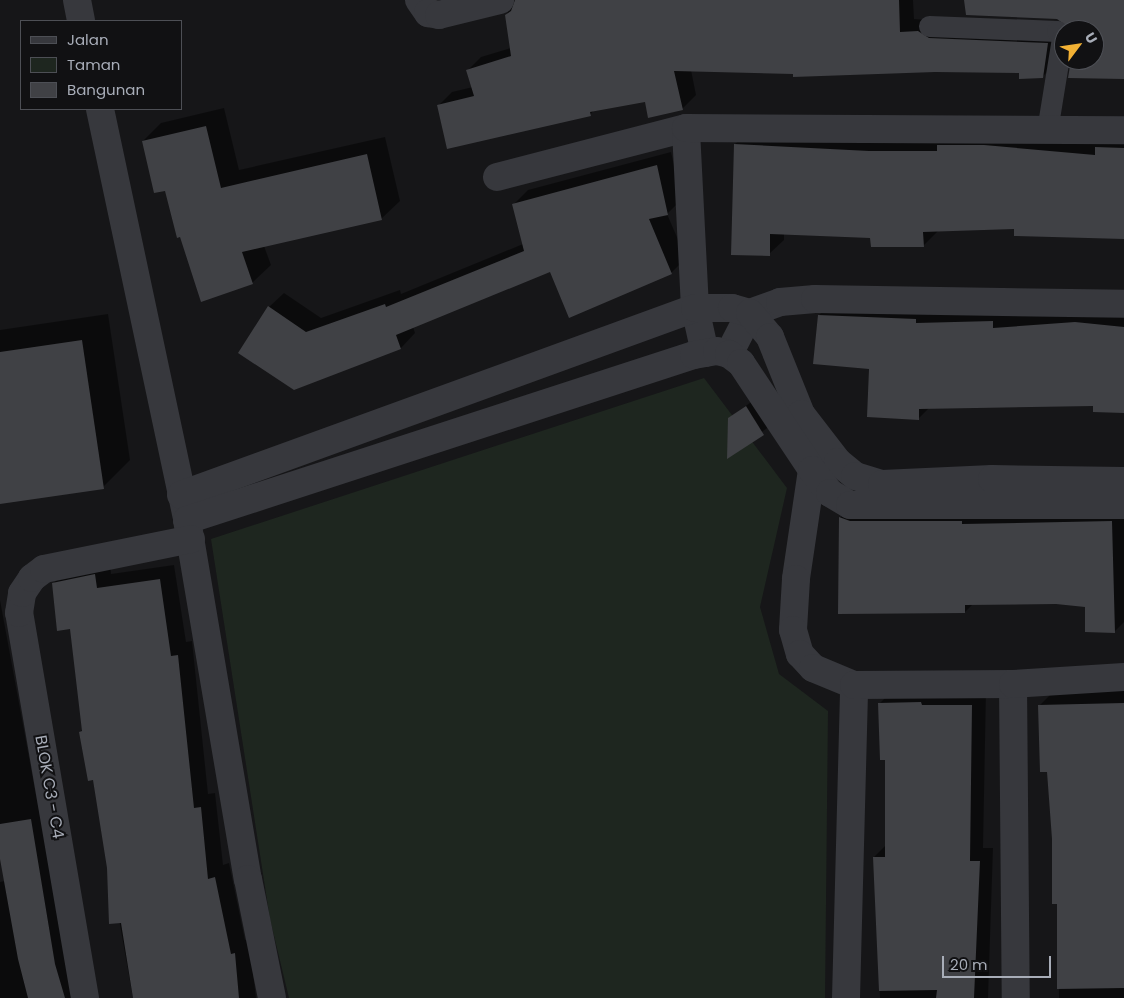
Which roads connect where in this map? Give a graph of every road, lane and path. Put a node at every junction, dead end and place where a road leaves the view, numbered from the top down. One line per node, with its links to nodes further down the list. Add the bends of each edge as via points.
1 (77, 0): 4 (street)
2 (419, 0): 3 (street, via 428,12 438,15)
3 (500, 0)
4 (81, 20)
5 (929, 26): 9 (lane, via 1057,30 1062,38)
6 (100, 110): 18 (street)
7 (686, 128): 9 (street); 10 (street); 12 (street)
8 (1124, 130): 9 (street)
9 (1047, 131)
10 (497, 176)
11 (1124, 304): 13 (street, via 815,299 780,302)
12 (695, 308): 13 (street, via 732,308); 14 (street); 18 (street)
13 (750, 313): 14 (street); 16 (street, via 770,337 801,414 838,462 854,476 882,484 992,479)
14 (717, 353): 15 (street, via 741,363); 18 (street)
15 (812, 470): 17 (street, via 830,494 850,505); 21 (street, via 796,579 793,630 800,654 813,668)
16 (1124, 481)
17 (1124, 505)
18 (186, 518): 22 (street, BLOK C3 - C4, via 44,569 32,578 22,593 19,613); 23 (street, via 248,879)
19 (1124, 677): 20 (street)
20 (1013, 684): 21 (street); 25 (street)
21 (854, 685): 24 (street)
22 (85, 998)
23 (272, 998)
24 (846, 998)
25 (1016, 998)

